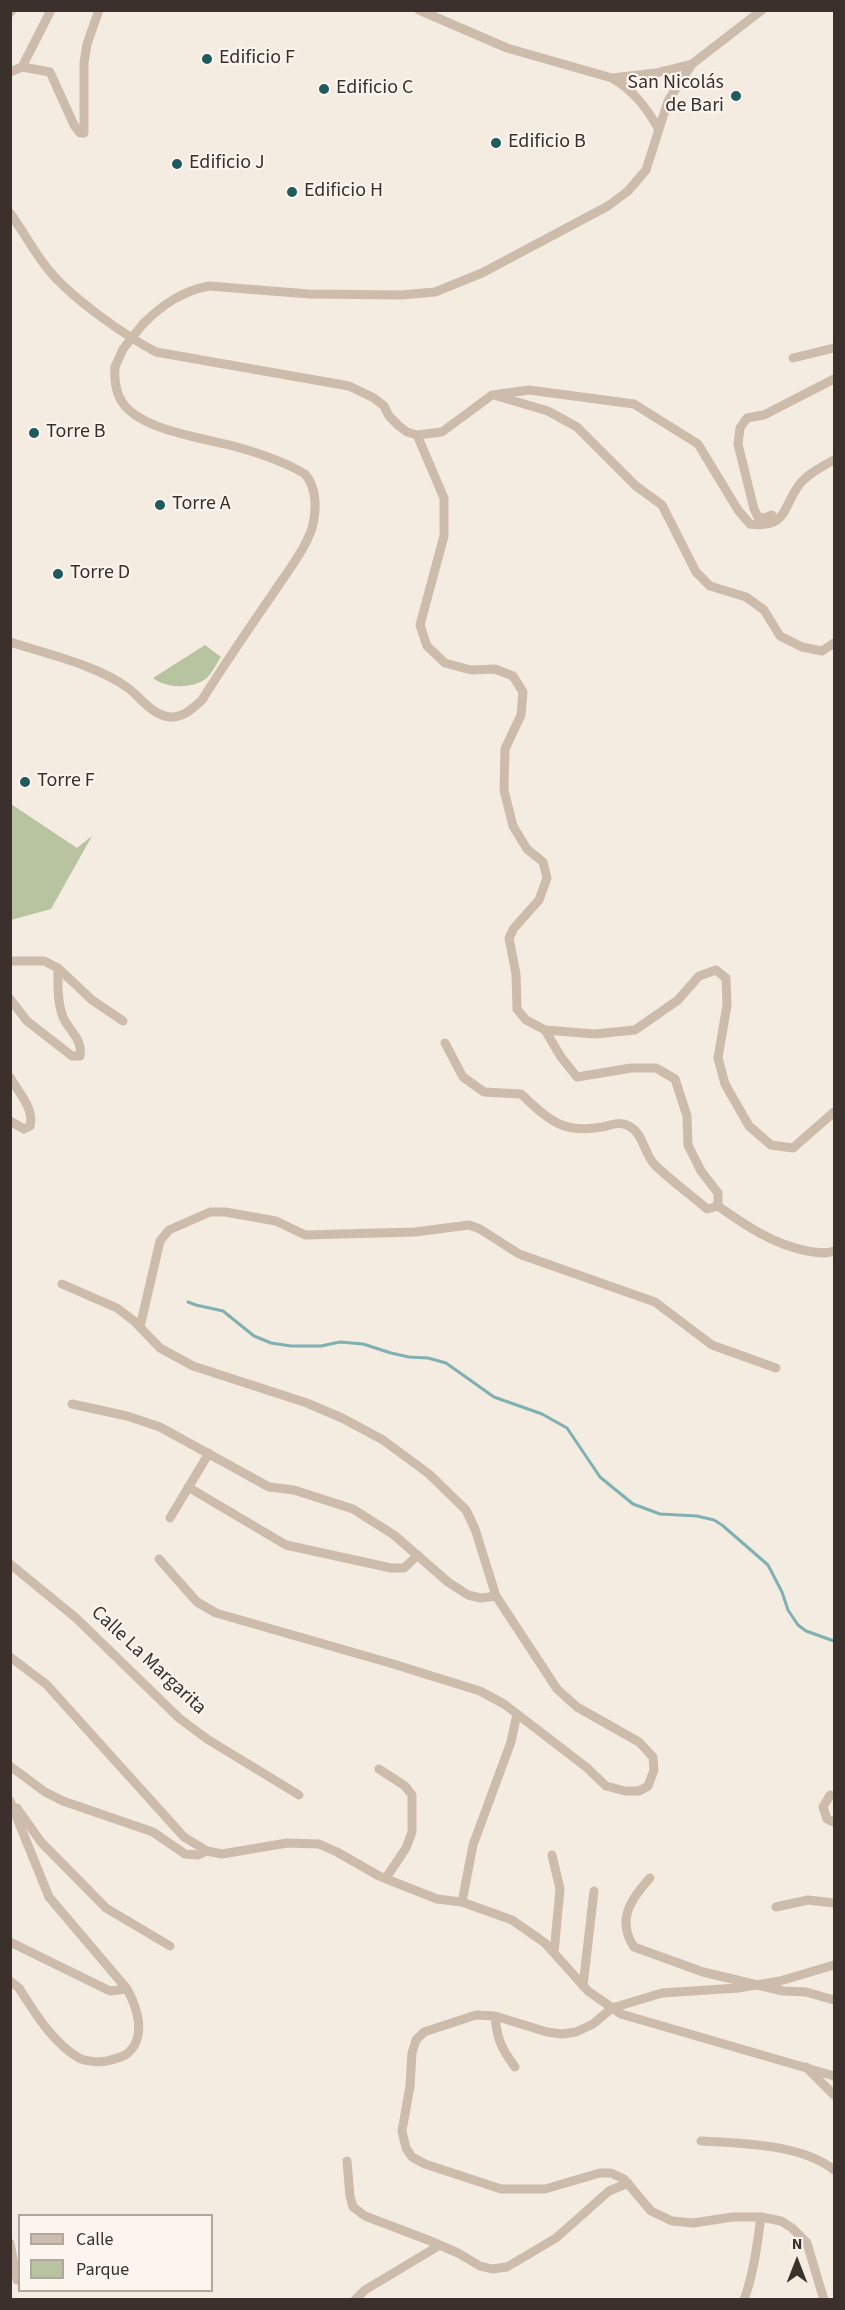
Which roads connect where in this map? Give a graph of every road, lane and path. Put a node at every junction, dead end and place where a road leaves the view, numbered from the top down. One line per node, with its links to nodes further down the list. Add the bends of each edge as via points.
1 (51, 10): 6 (street)
2 (99, 10): 6 (street, via 84,63 84,133 74,125 50,72)
3 (419, 10): 8 (street, via 507,48)
4 (762, 10): 5 (street)
5 (692, 64): 8 (street); 9 (street, via 668,101)
6 (22, 67): 7 (street)
7 (10, 72)
8 (612, 78): 9 (street, via 645,106)
9 (658, 128): 18 (street, bridge, via 646,170 620,199 445,290 357,295 209,286 172,300 143,324 123,349 114,379 120,399 126,408 164,428 253,452 305,474 314,494 312,527 202,700 180,716 153,711 111,677)
10 (10, 213): 15 (street, via 51,273 70,292 139,343 168,356 349,387 374,398 399,426)
11 (834, 348): 12 (street)
12 (793, 358)
13 (834, 380): 17 (street, via 764,415 747,418 740,428 738,444 754,509 758,517)
14 (492, 395): 15 (street, via 442,432); 16 (street, via 529,390 634,404 698,444 750,524 766,526 776,520 800,484); 19 (street, via 548,411 578,427 636,486 662,505 696,572 710,586 746,597 764,610 780,636 802,647 822,651)
15 (417, 435): 24 (street, via 444,498 444,536 420,625 427,646 445,663 471,670 495,669 513,676 523,692 520,715 505,749 504,790 513,826 527,849 543,862 547,878 539,900 514,928 509,948 516,974 517,1009 526,1020)
16 (834, 460)
17 (771, 515)
18 (10, 642)
19 (834, 643)
20 (10, 961): 21 (street, via 44,961)
21 (58, 968): 22 (street, via 63,1017 78,1038 80,1056 72,1056 27,1021); 23 (street, via 92,1000)
22 (10, 999)
23 (123, 1020)
24 (545, 1030): 27 (street, via 595,1034 635,1030 678,1000 699,976 716,970 726,978 727,1005 718,1058 725,1084 749,1126 771,1144 793,1148); 29 (street, via 578,1077 656,1068 675,1079 687,1116 688,1145 718,1193)
25 (445, 1043): 29 (street, via 463,1077 484,1092 522,1094 541,1113 566,1128 621,1123 631,1126 653,1162 707,1209)
26 (10, 1077): 28 (street, via 32,1119 24,1129)
27 (834, 1112)
28 (10, 1121)
29 (718, 1206): 30 (street, via 757,1234 786,1247 823,1254)
30 (834, 1251)
31 (62, 1284): 32 (street, via 117,1308)
32 (140, 1327): 33 (street, via 160,1241 169,1230 210,1212 276,1221 305,1235 415,1232 469,1225 519,1254 655,1302 712,1345); 41 (street, via 160,1348 193,1366 342,1418 383,1440 429,1474 466,1510)
33 (776, 1368)
34 (72, 1404): 35 (street, via 160,1427)
35 (209, 1453): 36 (street); 38 (street, via 268,1487 353,1509)
36 (188, 1487): 37 (street); 38 (street, via 286,1545 392,1568 404,1568)
37 (170, 1518)
38 (418, 1555): 41 (street, via 468,1595)
39 (159, 1559): 43 (street, via 197,1602 216,1613 480,1691)
40 (10, 1564): 46 (street, Calle La Margarita, via 76,1618 179,1718)
41 (496, 1596): 43 (street, via 557,1689 577,1707 639,1742 653,1757 654,1770 648,1786 639,1791 606,1786)
42 (12, 1661): 50 (street, via 46,1684 184,1837)
43 (518, 1714): 55 (street, via 472,1845)
44 (10, 1766): 50 (street, via 45,1792 153,1832 185,1854)
45 (379, 1769): 52 (street, via 412,1795 412,1832)
46 (299, 1795)
47 (830, 1795): 49 (street, via 823,1807 827,1819)
48 (10, 1799): 59 (street, via 41,1842 106,1908); 65 (street, via 49,1897)
49 (834, 1822)
50 (207, 1851): 52 (street, via 222,1854 286,1843 319,1844)
51 (552, 1855): 60 (street, via 560,1889)
52 (386, 1878): 55 (street, via 438,1899)
53 (650, 1878): 63 (street, via 632,1897 626,1915 628,1938 634,1947 703,1972)
54 (594, 1891): 64 (street)
55 (462, 1902): 60 (street, via 512,1920)
56 (834, 1903): 57 (street, via 808,1900)
57 (776, 1907)
58 (10, 1942): 65 (street, via 110,1991)
59 (170, 1946)
60 (554, 1953): 64 (street)
61 (834, 1965): 63 (street)
62 (10, 1981): 65 (street, via 60,2044 82,2060 105,2062 127,2055 136,2043 139,2025 135,2003)
63 (758, 1984): 66 (street); 67 (street, via 662,1993)
64 (583, 1986): 67 (street)
65 (127, 1989)
66 (834, 2000)
67 (612, 2008): 68 (street, via 593,2024 562,2034); 70 (street, via 621,2014)
68 (495, 2016): 69 (street, via 501,2049); 76 (street, via 462,2019 424,2032 416,2040 402,2131 412,2157 501,2189 545,2189 600,2173 611,2173)
69 (515, 2067)
70 (806, 2067): 71 (street); 72 (street)
71 (834, 2076)
72 (834, 2095)
73 (700, 2141): 75 (street, via 782,2149)
74 (347, 2161): 79 (street, via 353,2207 365,2216)
75 (834, 2170)
76 (628, 2182): 77 (street, via 651,2211 672,2221); 79 (street, via 609,2191 556,2238 507,2267 480,2266)
77 (761, 2217): 82 (street); 83 (street, via 781,2221 807,2243)
78 (10, 2243): 80 (street)
79 (440, 2245): 81 (street)
80 (17, 2280)
81 (355, 2300)
82 (744, 2300)
83 (824, 2300)

